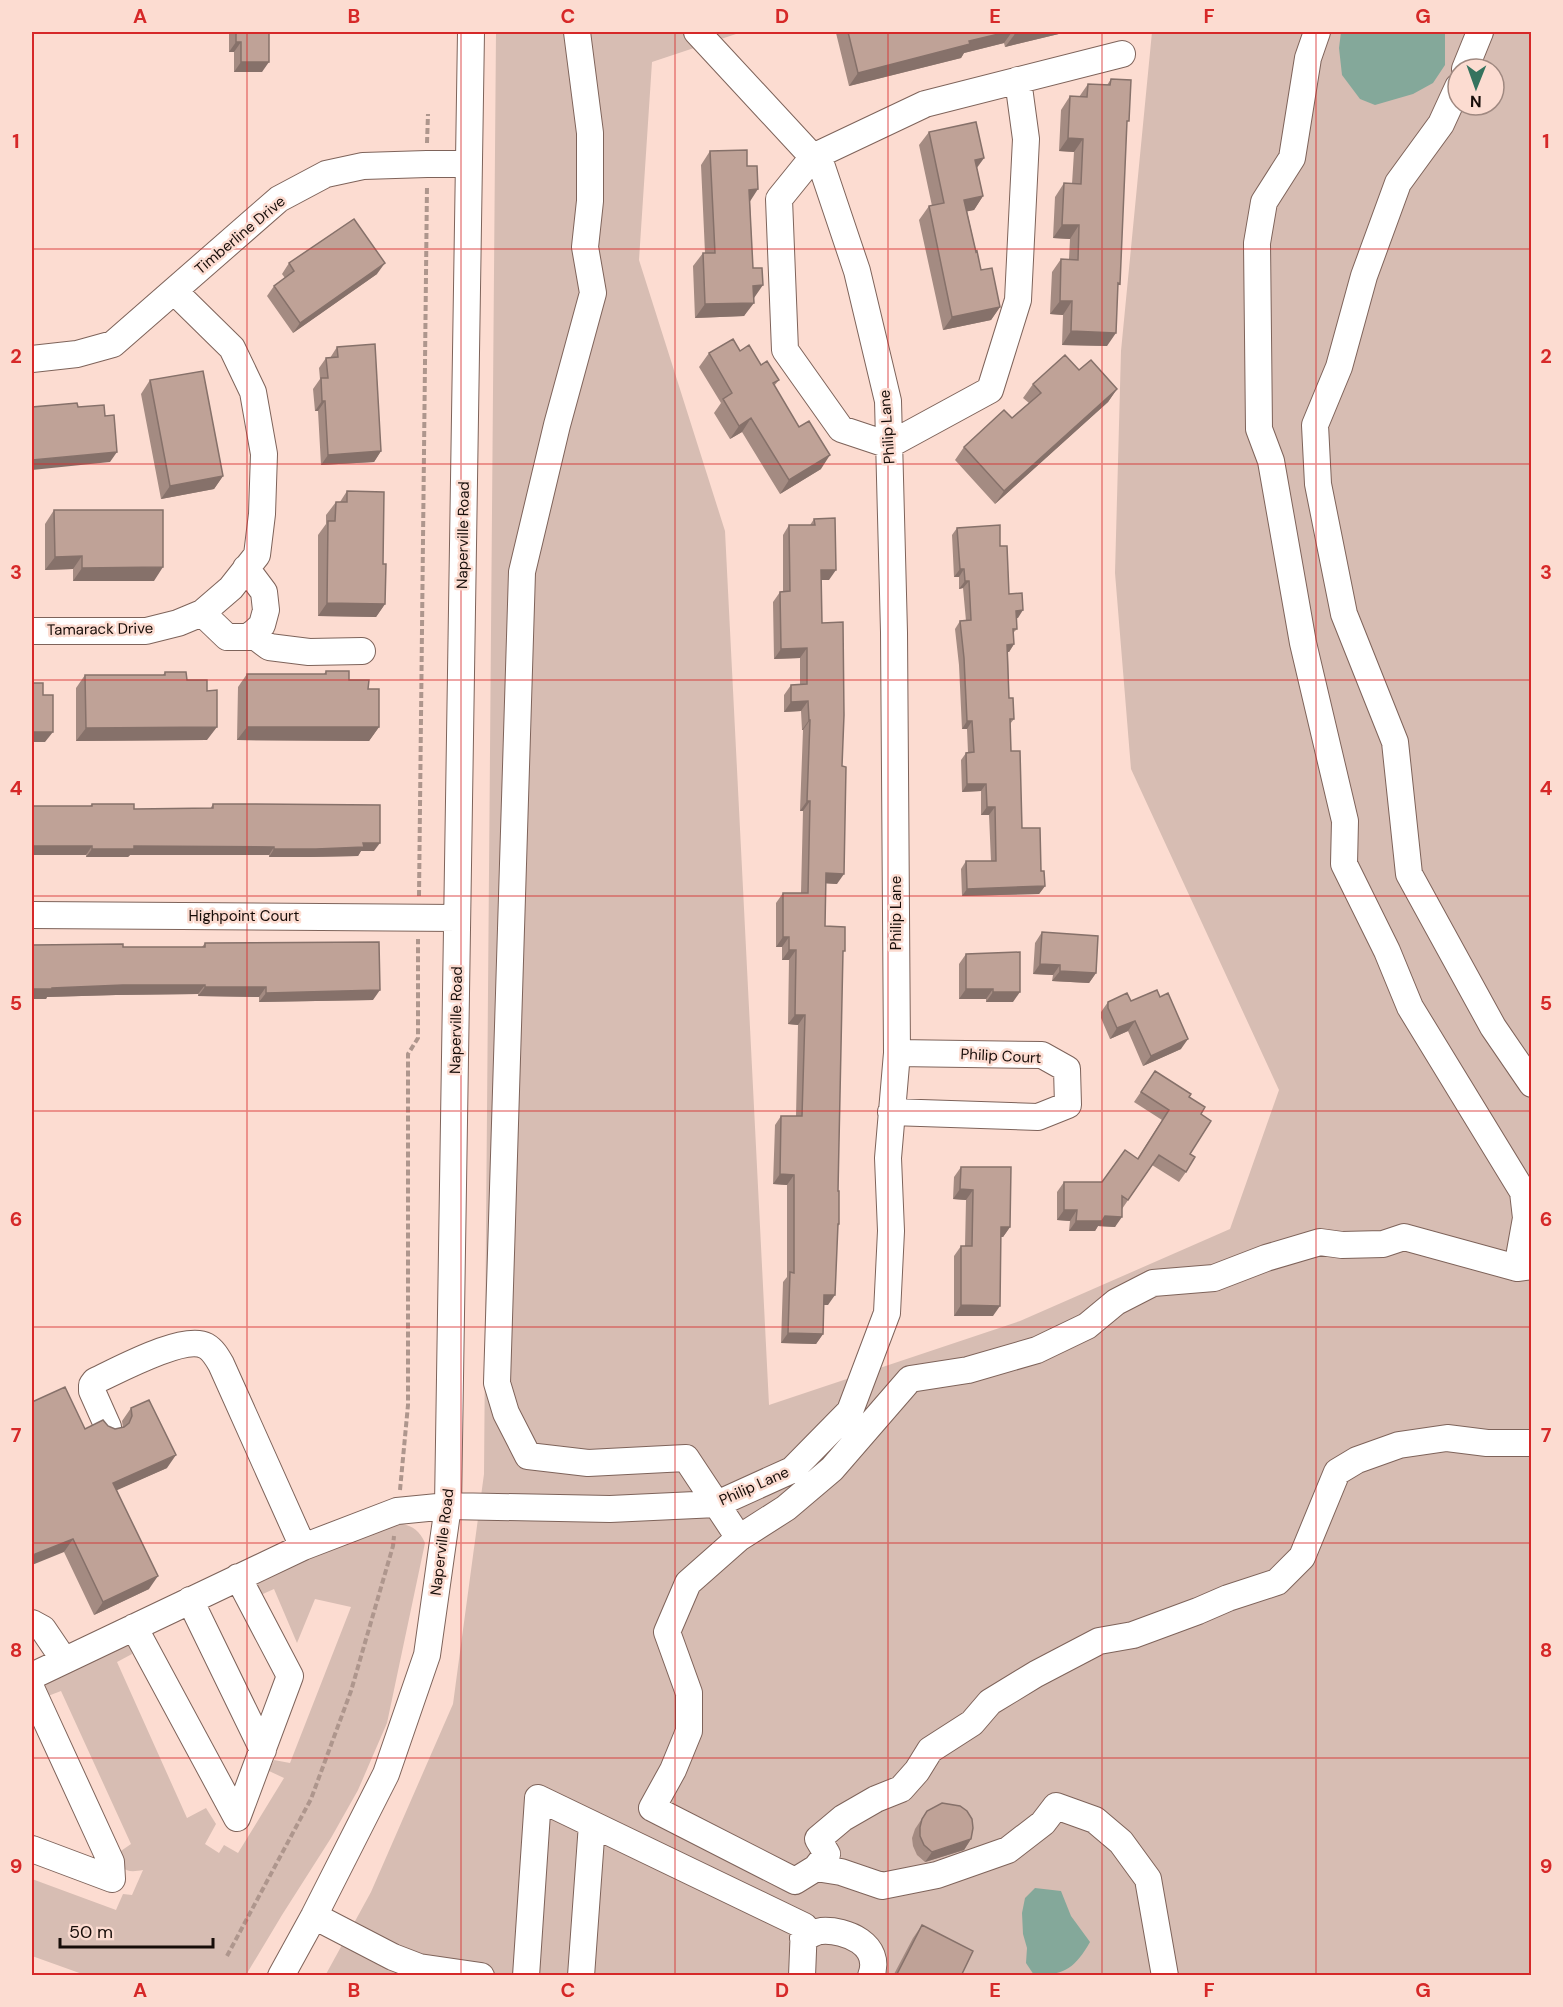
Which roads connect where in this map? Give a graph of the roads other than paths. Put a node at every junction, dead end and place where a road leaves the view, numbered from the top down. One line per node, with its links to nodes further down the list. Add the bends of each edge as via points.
1 (471, 32): 11 (street, Naperville Road)
2 (577, 32): 29 (street, via 590,133 585,247 593,293 522,572 497,1383 506,1413 528,1456 588,1463 686,1458)
3 (697, 32): 10 (street, Philip Lane)
4 (1317, 32): 25 (street, via 1308,58 1292,158 1264,202 1257,243 1259,429 1271,461 1303,643 1345,821 1344,864 1410,1007 1523,1192)
5 (1480, 32): 7 (street)
6 (1122, 54): 8 (street)
7 (1470, 57)
8 (1018, 80): 10 (street, via 925,104); 14 (street, via 1026,139 1018,300 990,390)
9 (1446, 113): 23 (street, via 1398,183 1364,276 1339,367 1315,425 1318,484 1344,614 1395,742 1409,874 1493,1027)
10 (813, 157): 14 (street, Philip Lane, via 822,167 857,271 888,401); 14 (street, via 779,200 785,350 841,429)
11 (469, 165): 12 (street, Timberline Drive, via 363,166 326,174 279,199); 21 (street, Naperville Road)
12 (174, 291): 13 (street, Timberline Drive, via 113,344); 15 (street, Tamarack Drive, via 232,348 253,392 264,454 257,555)
13 (32, 360)
14 (890, 446): 22 (street, Philip Lane)
15 (246, 568): 16 (street, Tamarack Drive, via 231,588); 18 (street, via 264,592 266,610 262,625)
16 (202, 613): 17 (street, Tamarack Drive, via 146,631); 18 (street, via 227,637)
17 (32, 631)
18 (252, 634): 19 (street, via 269,647 309,652)
19 (362, 651)
20 (32, 915): 21 (street, Highpoint Court)
21 (457, 918): 30 (street, Naperville Road)
22 (897, 1053): 24 (street, Philip Lane); 24 (street, Philip Court, via 1042,1055 1067,1069 1068,1105 1038,1117)
23 (1532, 1084)
24 (891, 1112): 29 (street, Philip Lane, via 887,1313 850,1411 792,1470)
25 (1529, 1217): 26 (street)
26 (1524, 1267): 31 (street, via 1404,1237 1383,1244 1320,1242 1214,1278 1153,1283 1116,1302 1088,1326 1037,1350 968,1370 910,1379 832,1469 786,1508)
27 (108, 1427): 32 (street, via 92,1391 95,1381 177,1346 204,1345 222,1364)
28 (1532, 1443): 43 (street, via 1447,1438 1399,1445 1357,1460 1337,1472 1302,1557 1277,1582 1133,1635 1099,1641 990,1702 972,1723 930,1750 901,1789 843,1818 818,1839 827,1854)
29 (717, 1504): 30 (street, Philip Lane, via 610,1509); 31 (street)
30 (448, 1506): 32 (street, Philip Lane, via 397,1510); 44 (street, Naperville Road, via 427,1655 386,1774)
31 (739, 1538): 43 (street, via 688,1583 667,1632 689,1693 689,1731 652,1808 795,1881)
32 (303, 1547): 33 (street, Philip Lane)
33 (238, 1577): 34 (street, Philip Lane); 40 (street, via 290,1676)
34 (190, 1600): 36 (street, Philip Lane); 40 (street)
35 (32, 1623): 37 (street, via 44,1629)
36 (134, 1627): 37 (street, Philip Lane); 40 (street, via 237,1818)
37 (64, 1660): 38 (street, Philip Lane)
38 (32, 1676)
39 (32, 1690): 42 (street, via 111,1862 112,1879)
40 (263, 1750)
41 (592, 1824): 45 (street, via 804,1926); 48 (street, via 538,1797); 49 (street)
42 (32, 1849)
43 (816, 1868): 52 (street, via 882,1886 937,1875 1008,1850 1043,1823 1056,1806 1095,1820 1121,1842 1148,1879)
44 (314, 1916): 46 (street, Naperville Road); 47 (street, via 419,1967)
45 (803, 1938): 50 (street); 51 (street, via 830,1932 861,1941 873,1958)
46 (281, 1976)
47 (481, 1976)
48 (526, 1976)
49 (581, 1976)
50 (802, 1976)
51 (870, 1976)
52 (1165, 1976)

